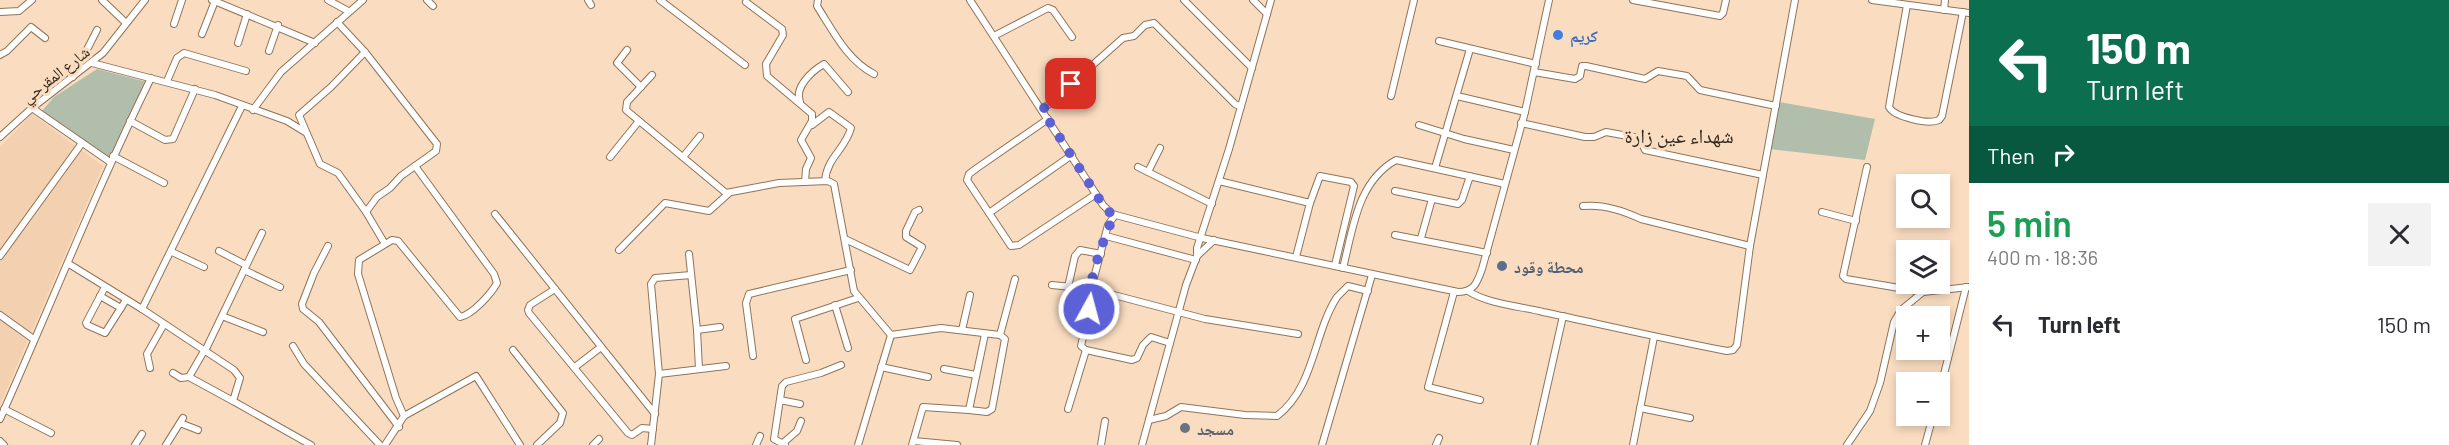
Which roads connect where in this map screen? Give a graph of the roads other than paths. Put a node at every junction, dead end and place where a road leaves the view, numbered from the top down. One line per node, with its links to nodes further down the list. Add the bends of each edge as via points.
1 (32, 0): 27 (street, via 19,11)
2 (102, 0): 32 (street)
3 (145, 0): 32 (street, شارع المقرحي)
4 (182, 0): 33 (street)
5 (328, 0): 26 (street)
6 (363, 0): 26 (street)
7 (427, 0): 24 (street)
8 (660, 0): 50 (street)
9 (818, 0): 54 (street, via 817,6 848,53)
10 (970, 0): 37 (street)
11 (1184, 0): 51 (street)
12 (1253, 0): 30 (street)
13 (1271, 0): 30 (street)
14 (1414, 0): 62 (street)
15 (1549, 0): 49 (street)
16 (1633, 0): 17 (street, via 1720,16)
17 (1726, 0)
18 (1795, 0): 66 (street)
19 (1872, 0): 23 (street)
20 (1945, 0): 25 (street)
21 (214, 1): 29 (street); 36 (street)
22 (746, 2): 64 (street, via 782,29 783,35 765,69 767,76)
23 (1907, 5): 25 (street); 28 (street, via 1888,107 1898,116 1933,123 1942,116)
24 (433, 6)
25 (1944, 10): 28 (street)
26 (348, 11): 31 (street)
27 (0, 12)
28 (1966, 13)
29 (247, 14): 34 (street); 42 (street)
30 (1267, 14): 51 (street)
31 (338, 22): 41 (street); 46 (street)
32 (126, 23): 48 (street, شارع المقرحي)
33 (174, 24)
34 (278, 26): 41 (street); 45 (street)
35 (97, 30): 56 (street)
36 (202, 34)
37 (994, 36): 38 (street, via 1048,8); 70 (street)
38 (1072, 37)
39 (45, 38): 47 (street, via 30,27)
40 (1439, 41): 43 (street)
41 (315, 42): 69 (street, via 273,81)
42 (237, 43)
43 (1470, 49): 49 (street); 63 (street)
44 (627, 50): 59 (street, via 616,63)
45 (269, 51)
46 (365, 52): 78 (street, via 299,115); 89 (street, via 437,144 436,151)
47 (0, 55)
48 (92, 63): 56 (street, شارع المقرحي); 57 (street)
49 (1536, 64): 53 (street)
50 (745, 65)
51 (1252, 68): 67 (street)
52 (246, 71): 58 (street, via 184,53 177,58)
53 (1534, 72): 66 (street, via 1575,79 1582,66 1586,66 1645,79 1658,71 1687,76 1700,90); 71 (street)
54 (874, 74)
55 (652, 75): 59 (street)
56 (73, 78): 68 (street, شارع المقرحي)
57 (151, 78): 58 (street); 73 (street)
58 (167, 81): 60 (street)
59 (641, 87): 74 (street, via 625,108)
60 (195, 89): 65 (street); 73 (street, via 173,139 165,140)
61 (848, 92): 64 (street, via 824,64 802,84)
62 (1391, 96)
63 (1457, 96): 71 (street); 79 (street)
64 (800, 102): 77 (street, via 812,114)
65 (242, 106): 69 (street); 126 (street)
66 (1776, 106): 94 (street)
67 (1241, 107): 70 (street, via 1154,23 1123,38); 97 (street)
68 (32, 108): 81 (street, شارع المقرحي); 82 (street)
69 (253, 110): 78 (street)
70 (1042, 110): 72 (street)
71 (1525, 112): 75 (street)
72 (1048, 119): 85 (street); 111 (street, via 969,174 967,180)
73 (130, 121): 88 (street)
74 (639, 121): 86 (street); 87 (street)
75 (1521, 123): 84 (street); 94 (street, via 1585,137 1606,132 1639,138 1645,150)
76 (1419, 125): 79 (street)
77 (809, 127): 96 (street, via 829,112 851,128 827,166); 98 (street, via 801,140 811,158)
78 (306, 132): 109 (street, via 320,164 338,173)
79 (1445, 133): 84 (street); 92 (street)
80 (700, 136): 87 (street)
81 (0, 137)
82 (82, 143): 88 (street); 131 (street)
83 (1160, 148): 93 (street)
84 (1514, 150): 100 (street)
85 (1072, 155): 103 (street); 111 (street)
86 (610, 157)
87 (683, 157): 102 (street)
88 (111, 159): 99 (street); 134 (street)
89 (415, 166): 109 (street, via 377,197); 122 (street, via 497,283 464,316 458,316 401,244 394,239)
90 (1138, 167): 93 (street)
91 (1867, 167): 114 (street)
92 (1435, 168): 95 (street); 138 (street, via 1396,160 1375,178 1361,200)
93 (1148, 172): 106 (street)
94 (1763, 175): 124 (street)
95 (1470, 176): 100 (street); 104 (street, via 1461,203)
96 (825, 181): 98 (street); 120 (street, via 836,187)
97 (1219, 181): 105 (street); 106 (street)
98 (805, 182): 102 (street)
99 (164, 183)
100 (1505, 184): 128 (street)
101 (1395, 190): 104 (street)
102 (728, 194): 125 (street, via 709,211 665,203)
103 (1096, 194): 111 (street, via 1019,245 1008,243); 113 (street, via 1107,211)
104 (1432, 199): 119 (street)
105 (1311, 203): 132 (street); 135 (street, via 1320,176 1354,186)
106 (1212, 204): 118 (street)
107 (1583, 206): 124 (street, via 1597,205)
108 (919, 210): 120 (street, via 912,216 906,234 922,247 910,270)
109 (366, 212): 122 (street)
110 (1822, 212): 114 (street)
111 (989, 213)
112 (495, 214): 149 (street)
113 (1115, 215): 117 (street); 118 (street)
114 (1856, 221): 144 (street, via 1844,278)
115 (262, 232): 137 (street)
116 (1395, 235): 119 (street)
117 (1106, 236): 130 (street); 133 (street)
118 (1202, 238): 121 (street); 133 (street)
119 (1421, 238): 128 (street)
120 (845, 239): 139 (street)
121 (1214, 240): 132 (street); 133 (street)
122 (385, 244): 209 (street, via 360,258 358,268)
123 (328, 246): 216 (street, via 314,273 303,309 319,322)
124 (1750, 246): 176 (street, via 1737,345 1733,350)
125 (619, 250)
126 (172, 252): 136 (street); 162 (street)
127 (219, 252): 137 (street)
128 (1487, 253): 153 (street, via 1477,284)
129 (689, 254): 140 (street)
130 (1101, 254): 147 (street, via 1080,250); 151 (street)
131 (0, 256)
132 (1296, 257): 135 (street)
133 (1196, 258): 163 (street)
134 (69, 264): 145 (street); 205 (street)
135 (1335, 266): 138 (street)
136 (204, 267)
137 (245, 268): 146 (street); 165 (street)
138 (1343, 268): 141 (street)
139 (851, 270): 158 (street); 185 (street, via 749,294 746,303)
140 (691, 275): 169 (street); 196 (street, via 655,278 651,284)
141 (1372, 275): 152 (street); 154 (street)
142 (1015, 279): 175 (street)
143 (1053, 285): 147 (street)
144 (1896, 285)
145 (105, 287): 157 (street); 159 (street)
146 (280, 287)
147 (1068, 287): 151 (street)
148 (1968, 287): 150 (street); 194 (street)
149 (555, 289): 180 (street); 189 (street, via 528,310)
150 (1950, 289)
151 (1092, 290): 163 (street); 183 (street, via 1081,345)
152 (1368, 291): 213 (street, via 1348,286 1337,297 1302,384 1277,416 1181,407); 241 (street)
153 (1468, 291): 154 (street); 166 (street, via 1475,296)
154 (1454, 292): 201 (street, via 1428,387)
155 (1921, 294): 244 (street, via 1901,310 1894,322 1870,411)
156 (970, 295): 170 (street)
157 (100, 296): 161 (street); 161 (street, via 87,326 105,333)
158 (858, 298): 160 (street); 174 (street)
159 (126, 300): 161 (street); 162 (street)
160 (835, 305): 181 (street); 186 (street, via 795,319)
161 (121, 309)
162 (142, 309): 167 (street)
163 (1179, 312): 173 (street); 178 (street)
164 (0, 315): 177 (street)
165 (222, 316): 171 (street); 184 (street)
166 (1563, 316): 176 (street); 242 (street)
167 (164, 324): 184 (street); 191 (street, via 147,354)
168 (720, 327): 169 (street)
169 (697, 330): 192 (street)
170 (962, 330): 172 (street); 174 (street, via 941,328)
171 (263, 332)
172 (984, 334): 175 (street); 197 (street)
173 (1298, 334)
174 (891, 335): 190 (street)
175 (1000, 335): 207 (street, via 1005,339 992,409)
176 (1654, 337): 204 (street)
177 (32, 338)
178 (1170, 343): 183 (street, via 1151,337 1132,360); 213 (street)
179 (293, 346): 230 (street, via 304,364)
180 (601, 347): 189 (street); 208 (street)
181 (848, 348)
182 (513, 350): 233 (street, via 563,413 560,423)
183 (1086, 350): 206 (street)
184 (204, 351): 198 (street); 202 (street, via 240,376)
185 (753, 356)
186 (806, 360)
187 (841, 365): 200 (street, via 786,382)
188 (726, 366): 192 (street)
189 (575, 367): 217 (street, via 630,434 642,428)
190 (882, 367): 199 (street); 237 (street)
191 (150, 368)
192 (699, 369): 196 (street)
193 (944, 369): 197 (street)
194 (1945, 372)
195 (173, 373): 198 (street)
196 (659, 374): 208 (street)
197 (976, 375): 207 (street)
198 (189, 377): 202 (street)
199 (928, 377)
200 (780, 400): 203 (street); 225 (street, via 774,439)
201 (1480, 400)
202 (233, 401): 229 (street)
203 (800, 404)
204 (1640, 408): 210 (street); 243 (street)
205 (4, 409): 211 (street); 219 (street)
206 (1068, 409)
207 (969, 410): 224 (street, via 924,406)
208 (655, 414): 217 (street)
209 (404, 417): 216 (street); 232 (street, via 476,376)
210 (1690, 418)
211 (0, 419)
212 (801, 420): 225 (street, via 797,431)
213 (1149, 420): 240 (street)
214 (1105, 421): 239 (street)
215 (1930, 426): 245 (street)
216 (399, 427): 231 (street)
217 (652, 429): 235 (street)
218 (198, 430): 228 (street, via 182,420)
219 (51, 433)
220 (142, 434): 227 (street)
221 (760, 436): 236 (street)
222 (599, 439): 234 (street)
223 (0, 441): 226 (street)
224 (913, 443): 238 (street)
225 (784, 444)
226 (4, 445)
227 (135, 445)
228 (166, 445)
229 (311, 445)
230 (380, 445)
231 (385, 445)
232 (520, 445)
233 (537, 445)
234 (593, 445)
235 (651, 445)
236 (756, 445)
237 (858, 445)
238 (957, 445)
239 (1101, 445)
240 (1142, 445)
241 (1322, 445)
242 (1534, 445)
243 (1633, 445)
244 (1847, 445)
245 (1925, 445)

